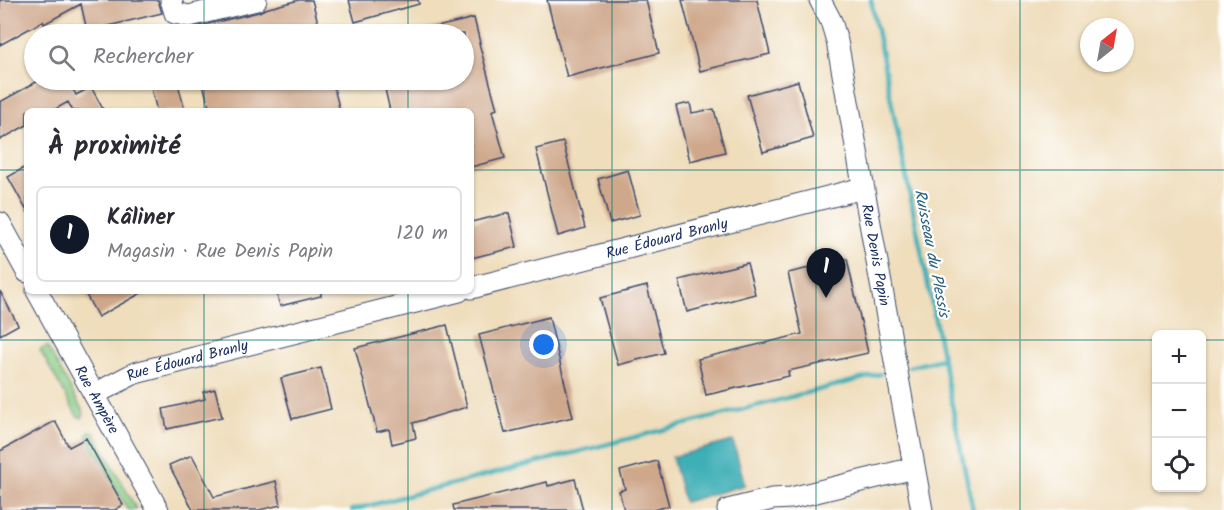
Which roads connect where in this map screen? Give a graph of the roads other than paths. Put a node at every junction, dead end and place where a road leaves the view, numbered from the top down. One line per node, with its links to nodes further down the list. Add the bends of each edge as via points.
1 (171, 0): 2 (street, via 175,13 189,16)
2 (256, 0)
3 (820, 1): 4 (street, Rue Denis Papin, via 837,41)
4 (863, 188): 7 (street, Rue Édouard Branly); 11 (street, Rue Denis Papin)
5 (0, 223): 6 (street)
6 (24, 267)
7 (474, 287)
8 (39, 294): 10 (street, Rue Ampère)
9 (447, 294): 10 (street, Rue Édouard Branly, via 135,373)
10 (95, 393): 12 (street, Rue Ampère)
11 (915, 474): 13 (street); 14 (street); 15 (street, Rue Denis Papin)
12 (158, 510)
13 (728, 510)
14 (803, 510)
15 (922, 510)

